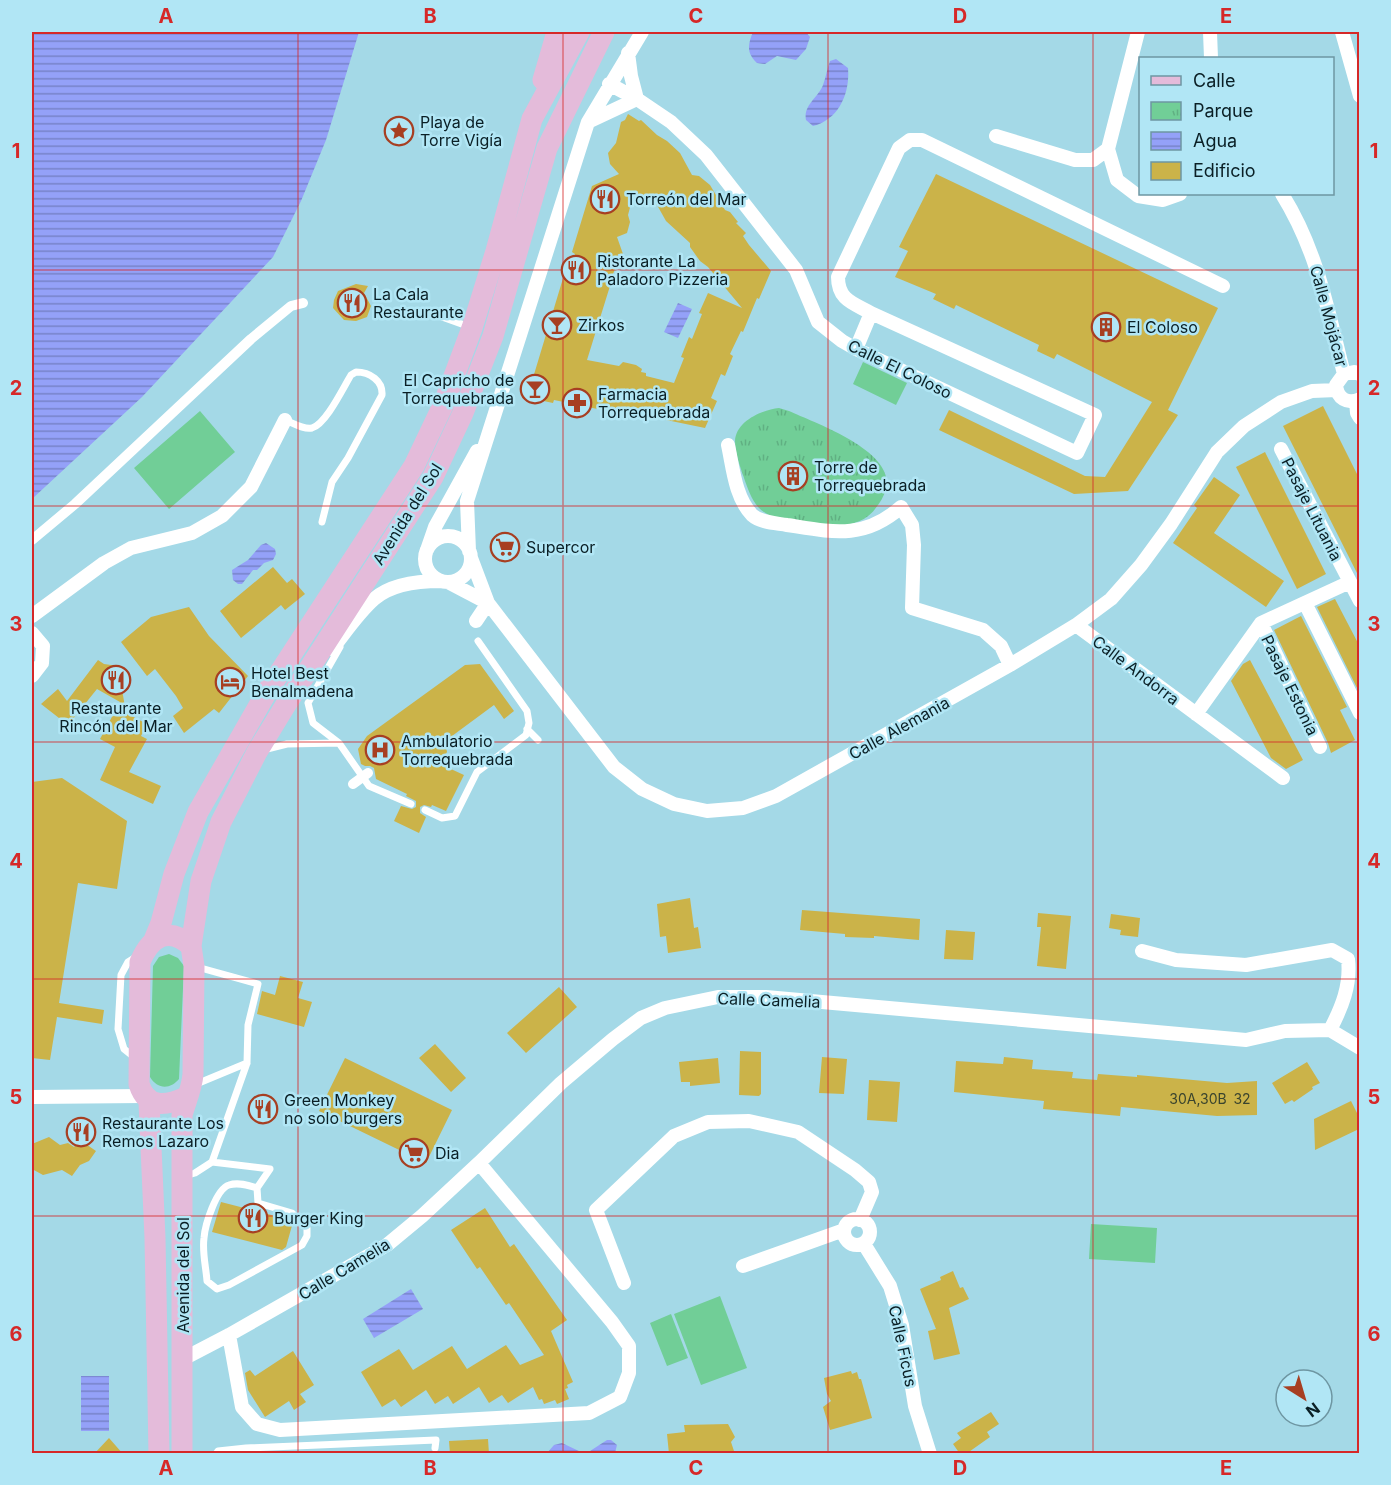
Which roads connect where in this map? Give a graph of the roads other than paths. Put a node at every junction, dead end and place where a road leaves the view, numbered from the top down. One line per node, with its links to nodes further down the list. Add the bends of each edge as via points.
1 (557, 32): 13 (main road)
2 (579, 32): 13 (main road, Avenida del Sol)
3 (604, 32): 52 (main road, Avenida del Sol, via 547,148 493,336 433,477)
4 (642, 32): 8 (street)
5 (1138, 32): 16 (street)
6 (1210, 32): 9 (street)
7 (1342, 32): 11 (street)
8 (628, 53): 10 (street); 12 (street)
9 (1211, 57)
10 (609, 84): 12 (street, Calle El Coloso); 14 (street)
11 (1359, 96)
12 (637, 99): 14 (street); 24 (street, Calle El Coloso, via 671,122 706,155 796,270 818,322)
13 (532, 119): 23 (main road, Avenida del Sol)
14 (588, 122): 31 (street)
15 (996, 136): 16 (street, via 1075,160 1093,160)
16 (1108, 149): 17 (street, via 1117,180 1138,196 1162,200)
17 (1177, 195)
18 (1283, 195): 25 (street, Calle Mojácar, via 1298,220 1322,281)
19 (1223, 286): 21 (street, via 922,140 910,140 899,148 838,277 838,288 845,299)
20 (303, 303): 35 (street, via 291,306 251,339)
21 (871, 313): 24 (street); 24 (street, Calle El Coloso, via 1095,415 1077,453)
22 (442, 317): 23 (lane)
23 (472, 328): 65 (main road, Avenida del Sol, via 444,403 414,466 265,696 198,812)
24 (856, 349)
25 (1344, 374): 26 (street); 27 (street)
26 (1359, 375)
27 (1337, 390): 28 (street, via 1346,401); 47 (street, Calle Alemania, via 1312,391 1281,402 1244,426 1217,452 1141,565 1112,599)
28 (1358, 400): 29 (street)
29 (1359, 418)
30 (285, 420): 34 (lane, via 305,428 317,425 356,372 367,374 382,387 382,395 332,482); 43 (street, via 251,487 222,516 192,533 131,548)
31 (494, 421): 36 (street, via 435,527); 37 (street, via 467,501)
32 (728, 445): 50 (street, via 743,501 753,516 764,521 831,532 854,531 885,521 901,507 912,525 912,608 983,630 1001,646)
33 (1281, 449): 39 (street, Pasaje Lituania)
34 (322, 522)
35 (32, 540)
36 (427, 550): 37 (street, via 445,536 460,539); 38 (street, via 429,571)
37 (470, 554): 38 (street, via 462,578); 41 (street)
38 (444, 581): 41 (street, Calle Alemania); 46 (street, via 421,581 395,588 375,598)
39 (1350, 582): 40 (street, Pasaje Lituania); 42 (street)
40 (1359, 601)
41 (488, 603): 44 (street); 50 (street, Calle Alemania, via 614,767 642,789 674,804 707,811 743,808 776,796)
42 (1305, 603): 45 (street); 53 (street)
43 (32, 616)
44 (476, 621)
45 (1261, 623): 54 (street, Calle Andorra); 58 (street, Pasaje Estonia)
46 (353, 624): 52 (street); 57 (lane, via 308,703 313,723)
47 (1076, 625): 50 (street, Calle Alemania); 54 (street, Calle Andorra)
48 (32, 633): 51 (street, via 42,646 42,663)
49 (478, 641): 55 (lane, via 527,711)
50 (1010, 665)
51 (32, 676)
52 (285, 706): 59 (main road, Avenida del Sol)
53 (1359, 713)
54 (1197, 714): 61 (street, Calle Andorra)
55 (527, 729): 56 (lane); 64 (lane, via 526,735 477,772 455,816 442,818)
56 (538, 740)
57 (339, 744): 59 (lane, via 287,744); 60 (lane)
58 (1320, 747)
59 (257, 752): 67 (main road, Avenida del Sol, via 221,822)
60 (366, 775): 62 (street); 63 (lane, via 369,786)
61 (1283, 778)
62 (353, 784)
63 (411, 804)
64 (425, 810)
65 (150, 945): 67 (main road, via 163,936 181,937); 73 (main road, Avenida del Sol, via 140,962 139,1084)
66 (1142, 951): 68 (street, via 1176,960 1246,964 1332,950 1348,959 1349,968 1341,1008)
67 (193, 956): 70 (lane, via 258,984 249,1014); 71 (main road, Avenida del Sol)
68 (1330, 1030): 69 (street); 75 (street, Calle Camelia, via 1285,1031 1246,1040 838,1002 718,997 665,1008 641,1018 561,1083)
69 (1359, 1048)
70 (247, 1064): 71 (lane); 74 (lane)
71 (189, 1092): 73 (main road, via 166,1104); 76 (main road, Avenida del Sol, via 182,1115)
72 (32, 1097): 73 (street)
73 (146, 1099): 86 (main road, Avenida del Sol, via 155,1238)
74 (212, 1162): 76 (lane); 77 (lane, via 270,1169)
75 (479, 1163): 83 (street, Calle Camelia, via 387,1245); 83 (street, via 629,1346 629,1373 620,1397 589,1413 280,1430 257,1424 242,1407)
76 (183, 1177): 84 (main road, Avenida del Sol)
77 (257, 1188): 77 (lane, via 231,1184 217,1194 204,1238 207,1281 217,1289 302,1245 308,1236 307,1228 292,1213 258,1203)
78 (860, 1220): 79 (street, via 851,1220); 80 (street, Calle Ficus, via 869,1228); 82 (street, via 872,1192 868,1182 798,1132 749,1121 708,1122 674,1136 596,1210)
79 (844, 1230): 80 (street, Calle Ficus, via 848,1242); 81 (street)
80 (864, 1244): 89 (street, Calle Ficus, via 890,1286 902,1325 915,1406)
81 (743, 1266)
82 (624, 1282)
83 (229, 1335): 84 (street, Calle Camelia)
84 (183, 1359): 87 (main road, Avenida del Sol)
85 (435, 1448): 88 (lane, via 436,1440 246,1448)
86 (159, 1454)
87 (182, 1454)
88 (216, 1454)
89 (930, 1454)

